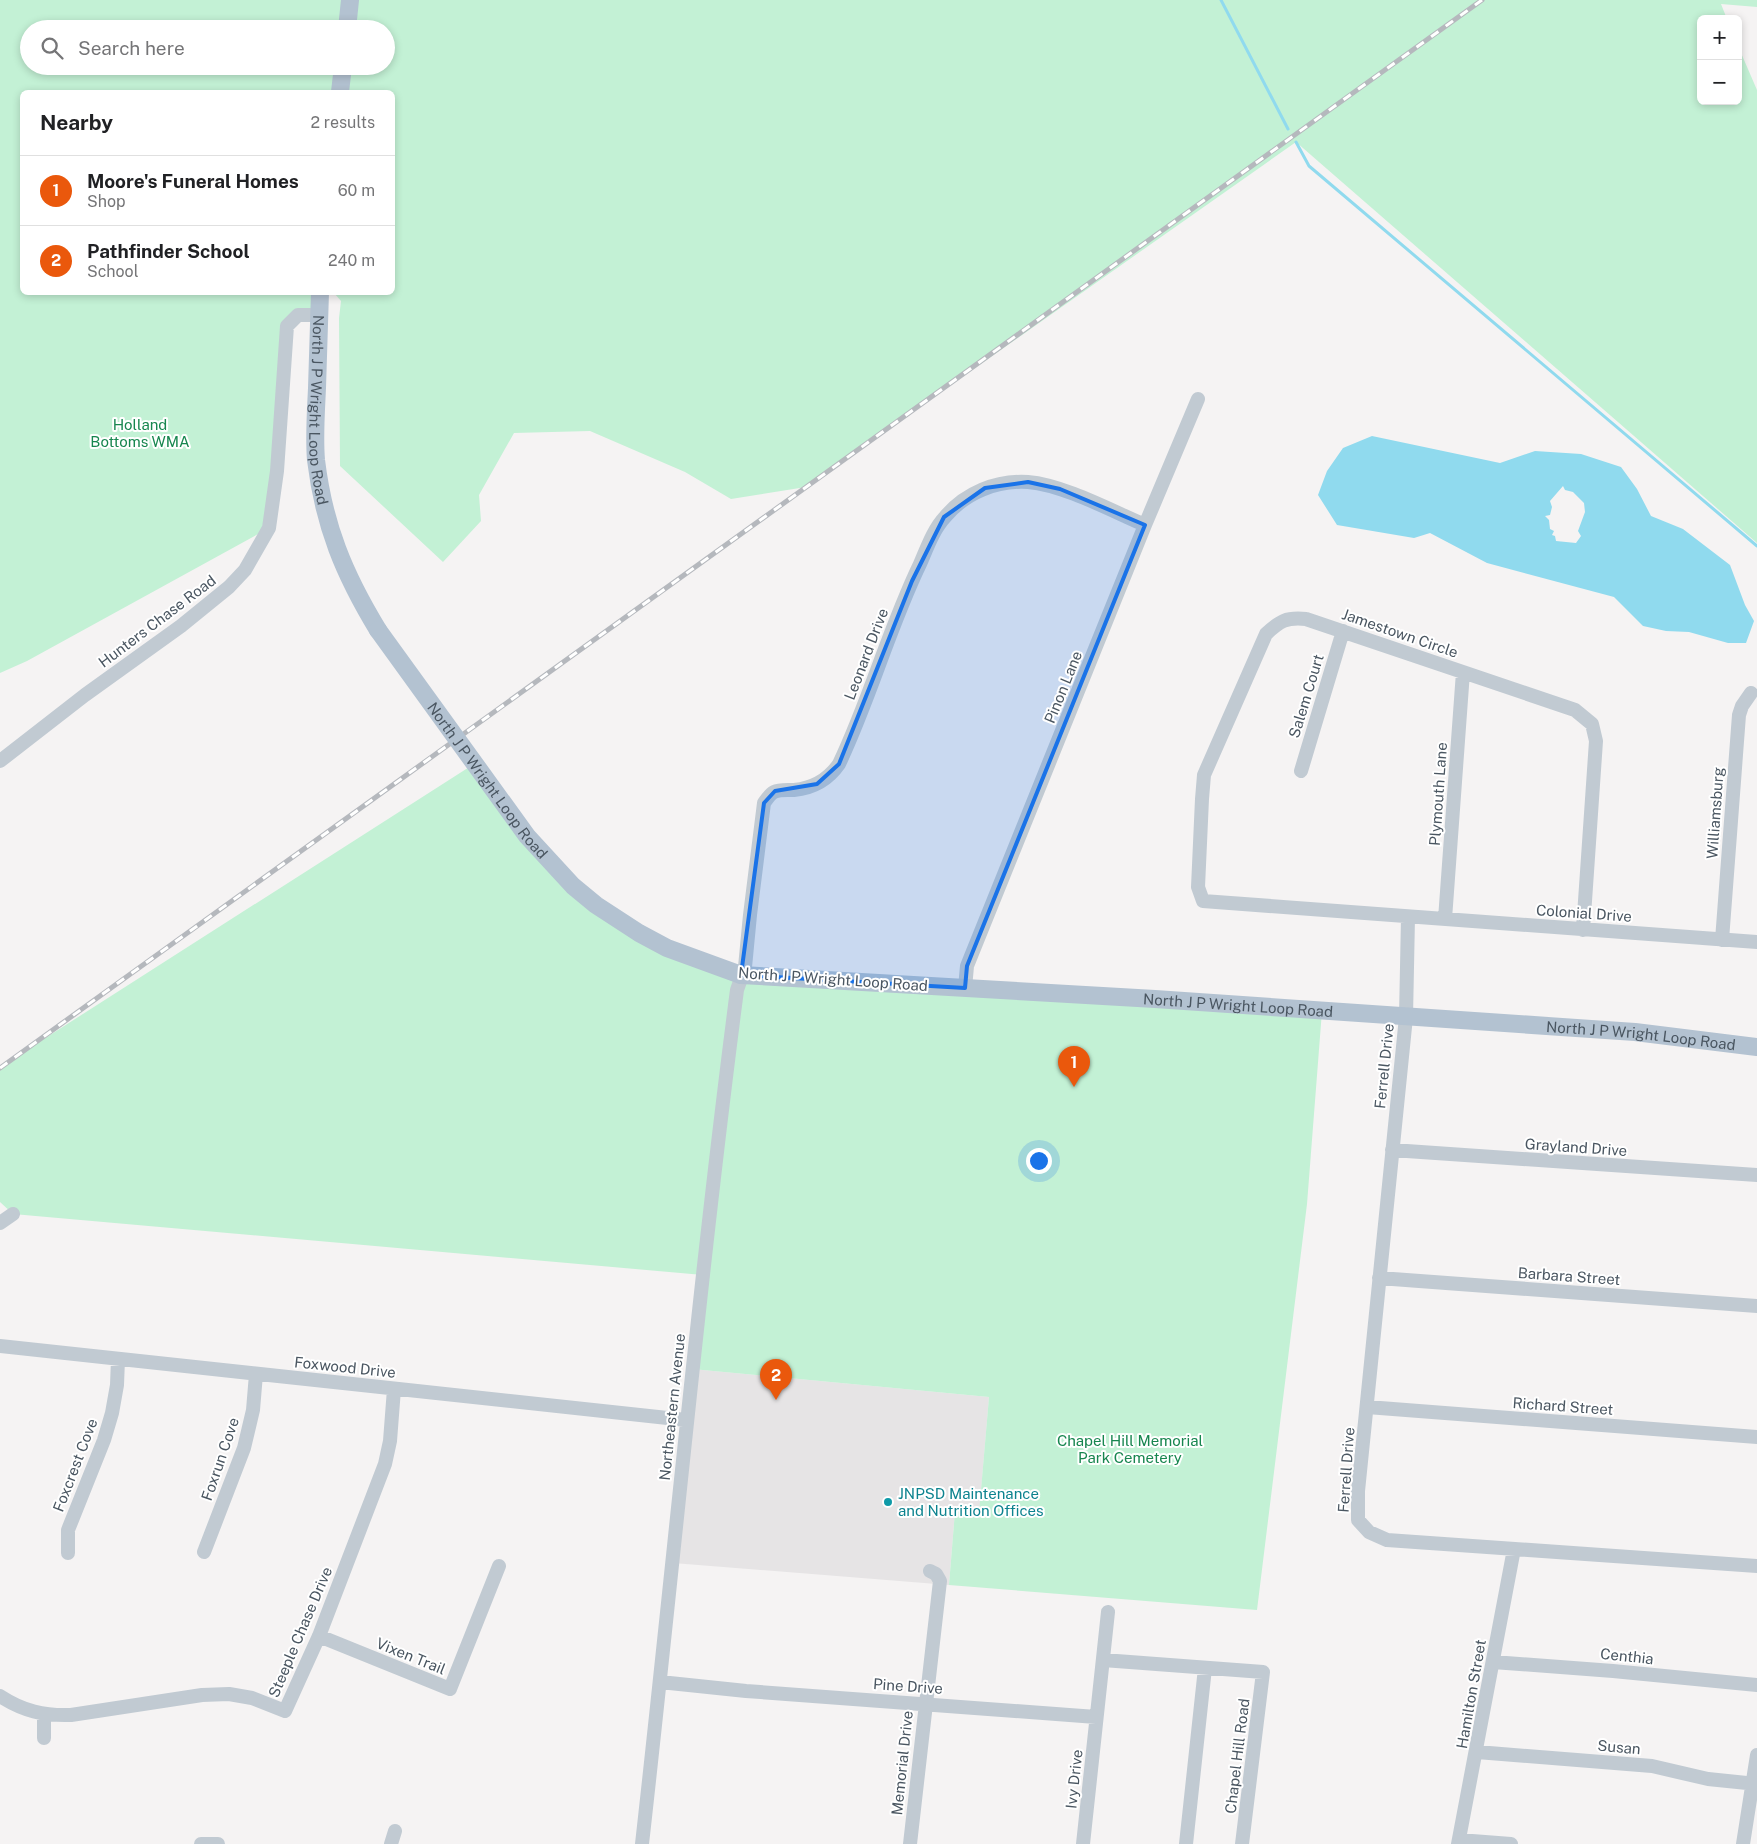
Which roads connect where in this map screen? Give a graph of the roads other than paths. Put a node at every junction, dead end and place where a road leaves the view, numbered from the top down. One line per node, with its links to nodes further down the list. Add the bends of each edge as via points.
1 (350, 0): 2 (main road)
2 (348, 20)
3 (342, 75): 4 (main road)
4 (340, 90)
5 (320, 295): 6 (main road, North J P Wright Loop Road)
6 (320, 314): 12 (street, Hunters Chase Road, via 298,315 287,326 277,471 269,528 257,552 229,587); 20 (main road, North J P Wright Loop Road, bridge, via 316,459 331,532 343,567 378,630 526,836 574,886 596,905 646,937)
7 (1198, 399): 8 (street, Pinon Lane)
8 (1145, 525): 20 (street, Leonard Drive, via 1060,489 1028,482 1001,483 985,488 963,500 944,517 912,580 839,764 817,784 775,791 764,803 745,968); 21 (street, Pinon Lane, via 967,966)
9 (1343, 631): 10 (street, Jamestown Circle); 13 (street, Salem Court); 14 (street, Jamestown Circle, via 1306,618 1291,618 1276,624 1266,634 1204,775 1198,887)
10 (1463, 672): 16 (street, Plymouth Lane); 17 (street, Jamestown Circle, via 1576,710 1592,724 1596,741)
11 (1751, 692): 18 (street, Williamsburg, via 1739,715)
12 (0, 761)
13 (1301, 771)
14 (1203, 901): 15 (street, Colonial Drive)
15 (1408, 916): 16 (street, Colonial Drive); 22 (street)
16 (1445, 919): 17 (street, Colonial Drive)
17 (1583, 930): 18 (street, Colonial Drive)
18 (1722, 940): 19 (street, Colonial Drive)
19 (1757, 942)
20 (741, 975): 21 (main road, North J P Wright Loop Road); 35 (street, Northeastern Avenue, via 717,1142)
21 (965, 988): 22 (main road, North J P Wright Loop Road)
22 (1406, 1017): 23 (main road, North J P Wright Loop Road, via 1635,1032); 24 (street, Ferrell Drive)
23 (1757, 1047)
24 (1392, 1150): 25 (street, Grayland Drive); 28 (street, Ferrell Drive)
25 (1757, 1176)
26 (13, 1214): 27 (street)
27 (0, 1223)
28 (1379, 1278): 29 (street, Barbara Street); 34 (street, Ferrell Drive)
29 (1757, 1306)
30 (0, 1346): 31 (street, Foxwood Drive)
31 (118, 1358): 32 (street, Foxwood Drive); 39 (street, Foxcrest Cove, via 112,1413 68,1530)
32 (256, 1374): 33 (street, Foxwood Drive); 38 (street, Foxrun Cove, via 253,1410 244,1448)
33 (394, 1389): 35 (street, Foxwood Drive); 44 (street, Steeple Chase Drive, via 385,1464)
34 (1367, 1407): 36 (street, Richard Street); 37 (street, Ferrell Drive, via 1357,1506 1358,1520 1364,1528 1387,1540)
35 (686, 1420): 48 (street, Northeastern Avenue)
36 (1757, 1437)
37 (1514, 1549): 41 (street, Ferrell Drive); 46 (street, Hamilton Street)
38 (204, 1552)
39 (68, 1553)
40 (499, 1566): 44 (street, Vixen Trail, via 450,1689)
41 (1757, 1566)
42 (930, 1571): 51 (street, Memorial Drive, via 940,1581)
43 (1108, 1612): 45 (street)
44 (319, 1636): 52 (street, Steeple Chase Drive, via 285,1711 229,1694 71,1715)
45 (1103, 1660): 47 (street); 53 (street)
46 (1493, 1662): 49 (street, Centhia); 55 (street, Hamilton Street)
47 (1205, 1668): 64 (street); 65 (street, Chapel Hill Road, via 1263,1672)
48 (660, 1682): 51 (street, Pine Drive); 61 (street, Northeastern Avenue)
49 (1757, 1685)
50 (0, 1696): 52 (street, Steeple Chase Drive, via 28,1711)
51 (925, 1703): 53 (street, Pine Drive); 62 (street, Memorial Drive)
52 (44, 1715): 54 (street)
53 (1096, 1717): 63 (street, Ivy Drive)
54 (44, 1738)
55 (1477, 1752): 57 (street, Susan, via 1652,1766 1708,1779); 58 (street, Hamilton Street)
56 (1757, 1755): 57 (street)
57 (1755, 1784): 67 (street)
58 (1459, 1842): 66 (street)
59 (201, 1844): 60 (street)
60 (218, 1844)
61 (642, 1844)
62 (910, 1844)
63 (1083, 1844)
64 (1186, 1844)
65 (1242, 1844)
66 (1512, 1844)
67 (1743, 1844)

